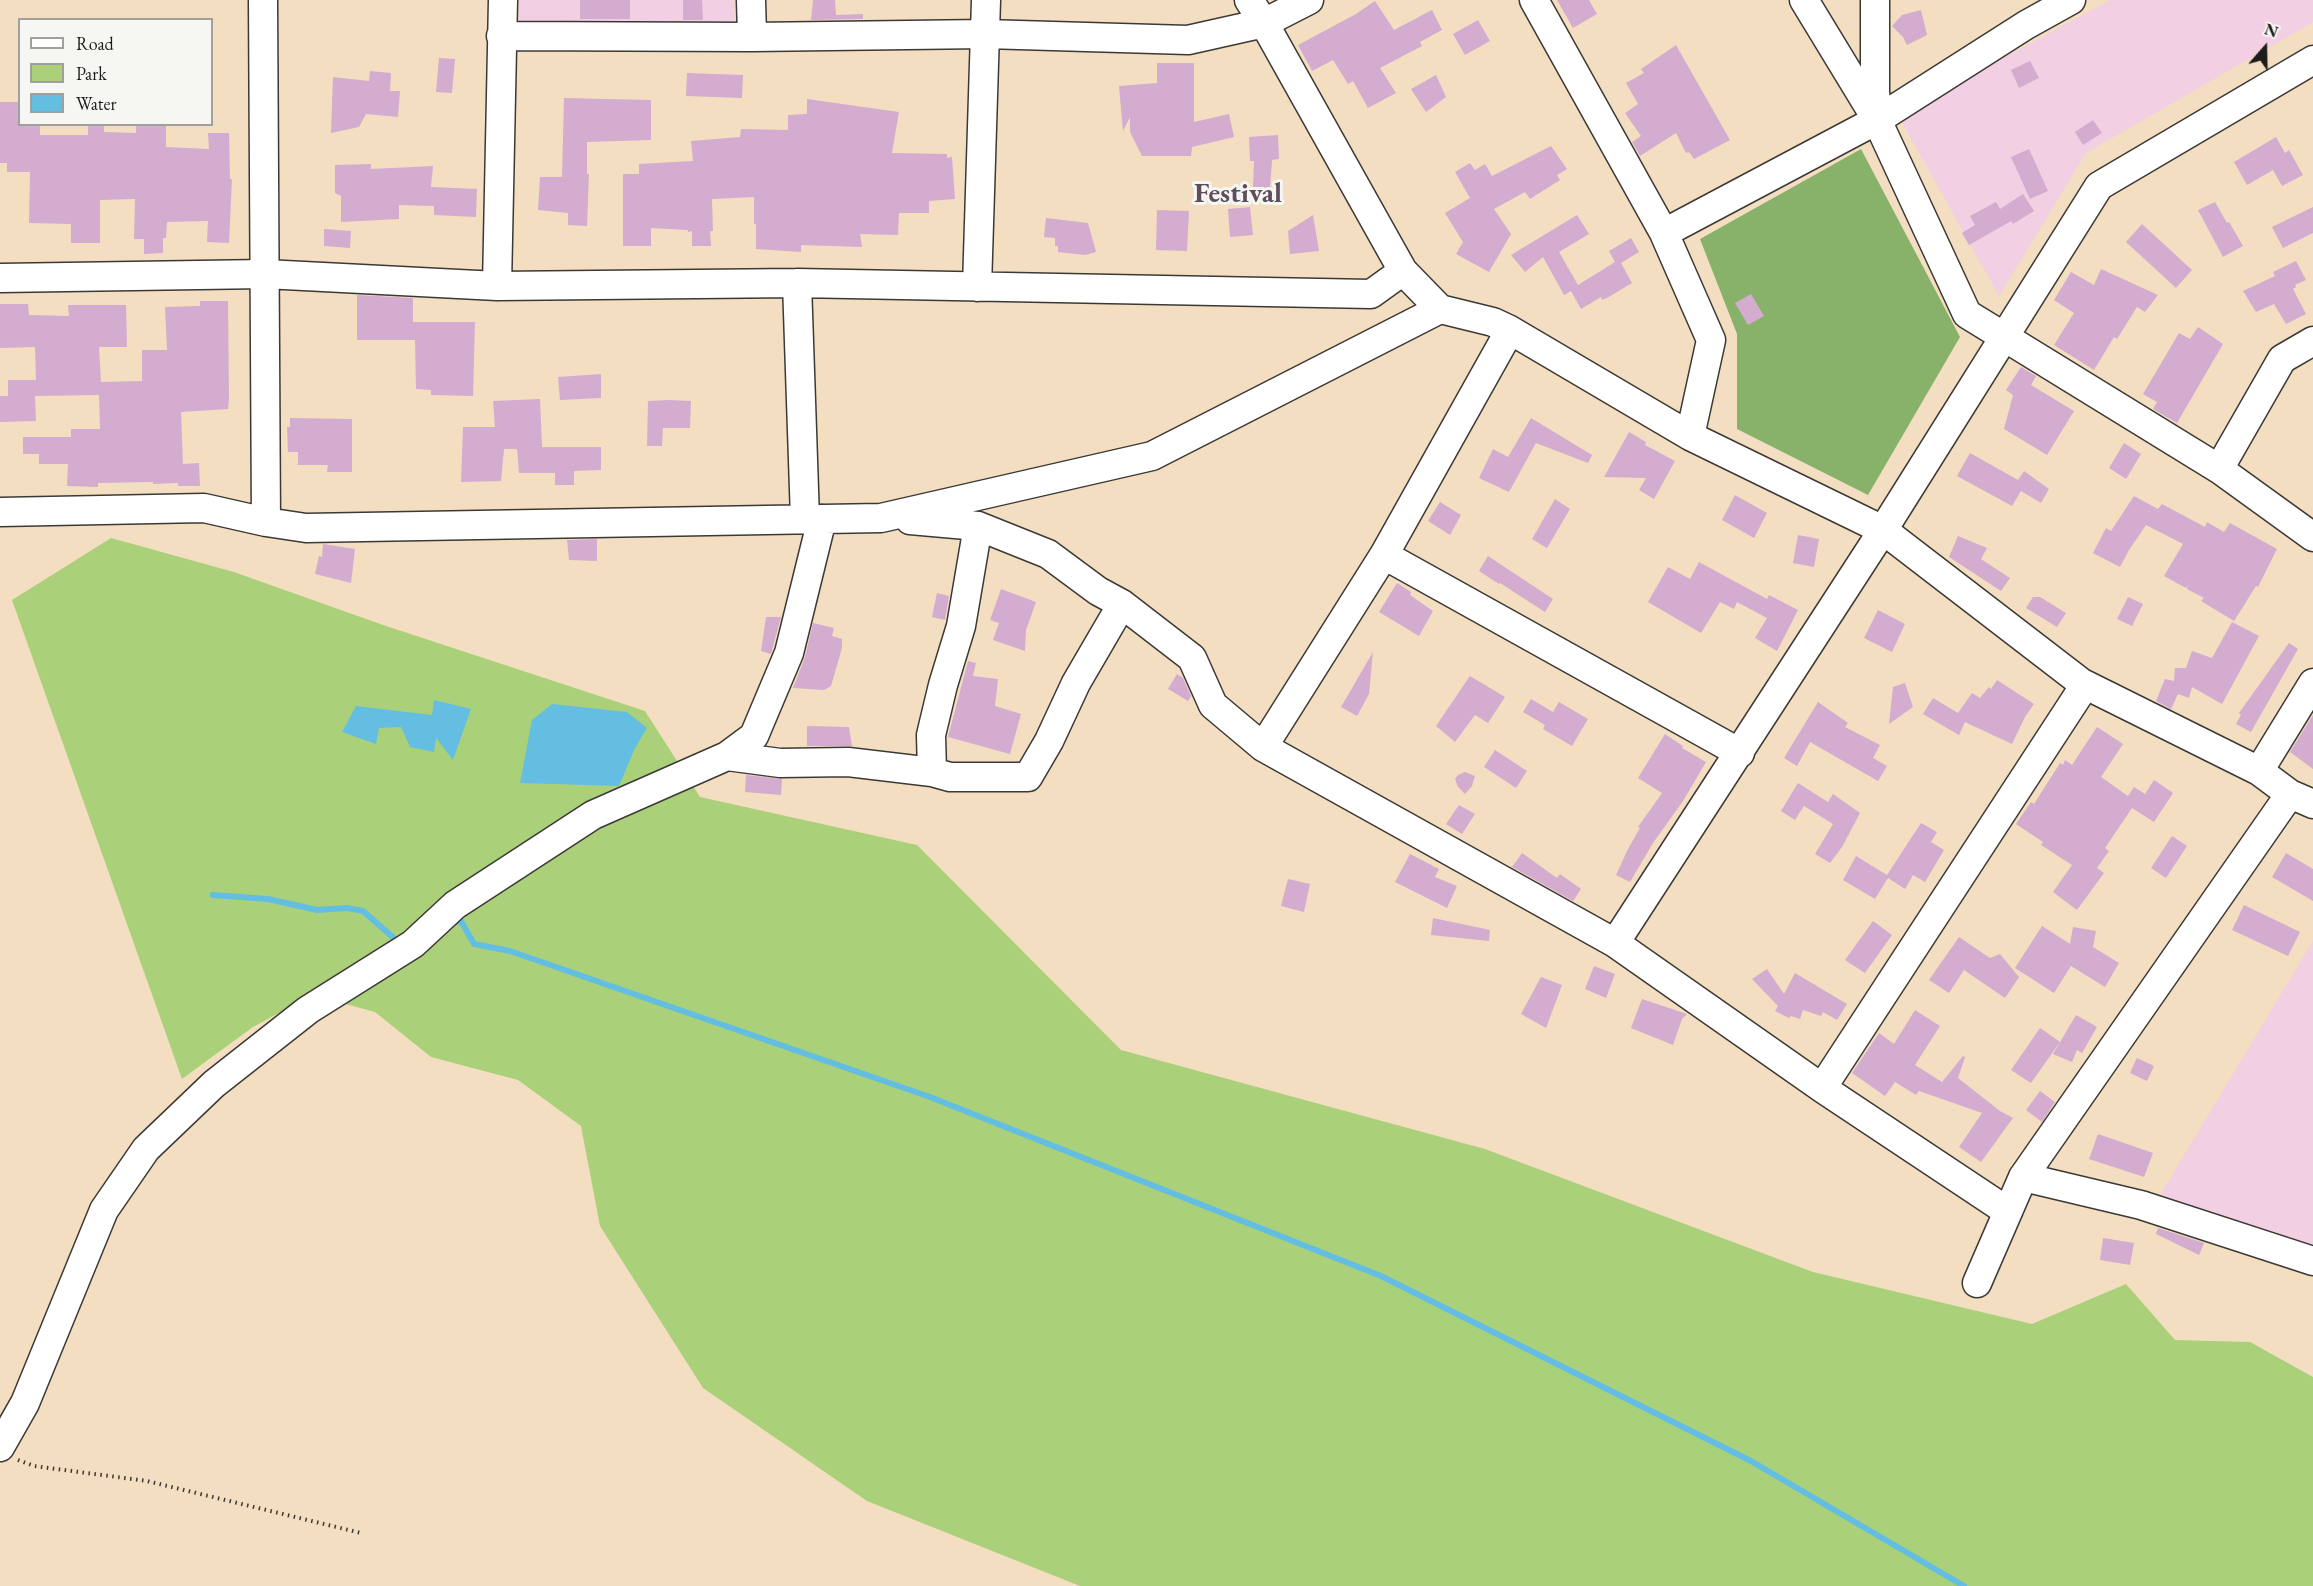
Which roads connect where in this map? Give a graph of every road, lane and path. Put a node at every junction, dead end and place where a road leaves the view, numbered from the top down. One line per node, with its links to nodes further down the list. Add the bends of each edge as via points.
1 (263, 0): 18 (street)
2 (503, 0): 12 (street)
3 (751, 0): 13 (street)
4 (986, 0): 11 (street)
5 (1309, 0): 10 (street)
6 (1534, 0): 16 (street)
7 (1804, 0): 15 (street)
8 (1875, 0): 15 (street)
9 (2070, 0): 15 (street)
10 (1256, 11): 11 (street, via 1188,40); 17 (street)
11 (985, 34): 13 (street); 22 (street)
12 (501, 36): 13 (street); 21 (street)
13 (752, 37)
14 (2313, 60): 25 (street, via 2099,186)
15 (1877, 120): 16 (street); 25 (street, via 1967,314)
16 (1664, 233): 27 (street, via 1711,340)
17 (1403, 271): 22 (street, via 1371,294); 23 (street)
18 (265, 274): 19 (street); 21 (street); 32 (street)
19 (0, 278)
20 (797, 283): 21 (street); 22 (street); 31 (street)
21 (497, 286)
22 (976, 287)
23 (1440, 309): 24 (street); 30 (street, via 1152,456)
24 (1510, 330): 27 (street); 36 (street)
25 (2006, 337): 28 (street); 34 (street)
26 (2313, 341): 28 (street, via 2282,359)
27 (1690, 436): 34 (street)
28 (2218, 469): 35 (street)
29 (0, 512): 32 (street, via 204,508)
30 (887, 517): 31 (street); 33 (street)
31 (813, 519): 32 (street, via 306,528); 42 (street, via 789,653 754,736)
32 (266, 522)
33 (978, 526): 37 (street, via 1048,554); 44 (street, via 961,626 931,735)
34 (1883, 530): 39 (street); 41 (street)
35 (2313, 537)
36 (1384, 555): 40 (street); 41 (street)
37 (1122, 604): 40 (street, via 1192,658 1213,705); 44 (street, via 1028,777 950,777)
38 (2313, 683): 43 (street)
39 (2085, 685): 43 (street); 47 (street)
40 (1263, 747): 46 (street)
41 (1740, 753): 46 (street)
42 (727, 756): 44 (street, via 780,763 848,762); 52 (street, via 593,815 455,905 413,944 308,1010 214,1084 146,1149 104,1210)
43 (2259, 771): 45 (street)
44 (932, 772)
45 (2302, 799): 48 (street)
46 (1615, 943): 47 (street)
47 (1822, 1089): 49 (street)
48 (2023, 1177): 49 (street); 50 (street, via 2141,1205)
49 (2007, 1212): 51 (street)
50 (2313, 1261)
51 (1977, 1283)
52 (6, 1453): 53 (path, via 34,1466 147,1481)
53 (361, 1533)

